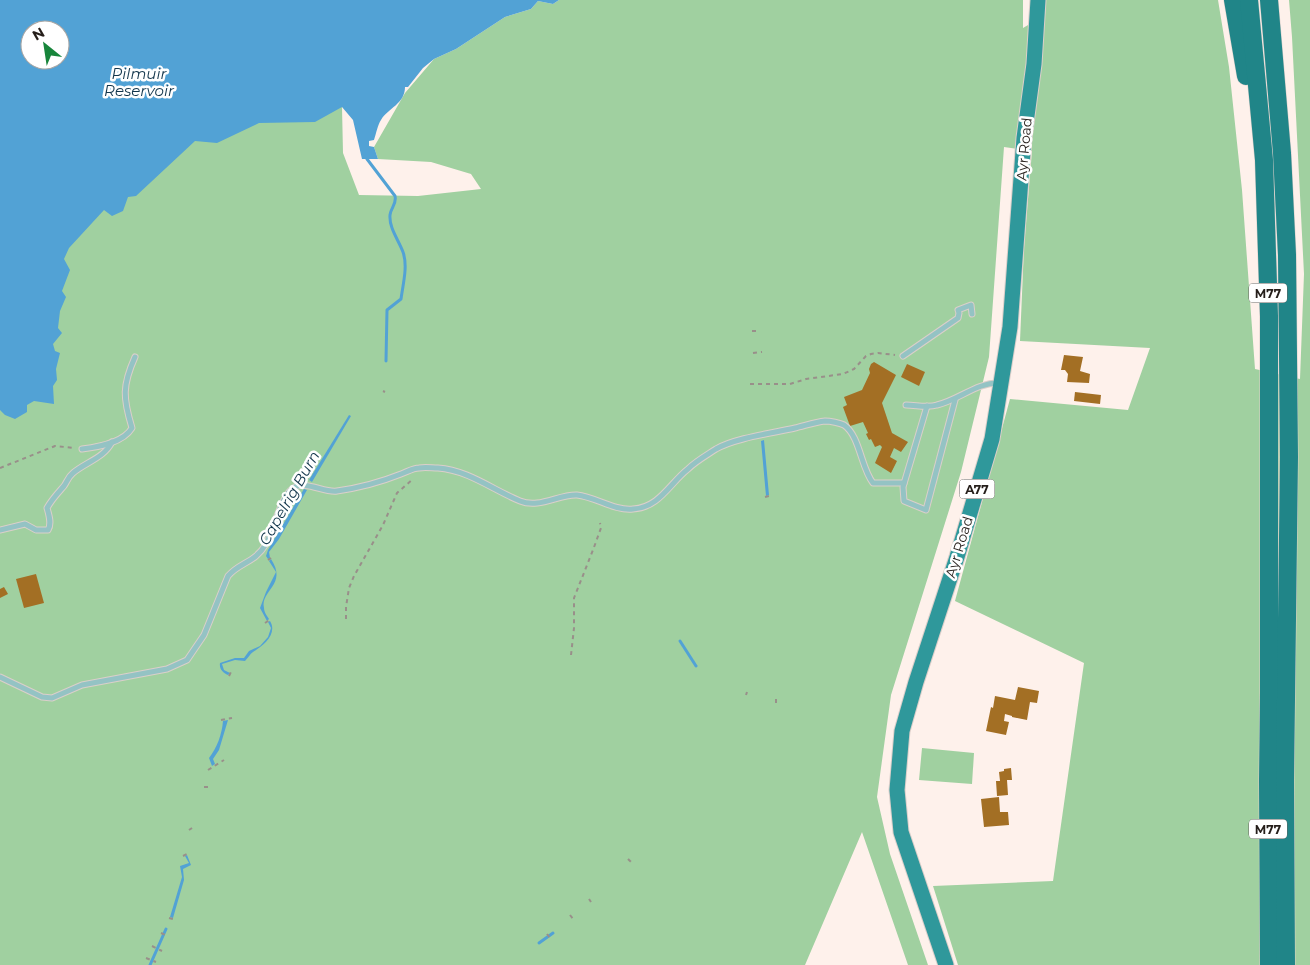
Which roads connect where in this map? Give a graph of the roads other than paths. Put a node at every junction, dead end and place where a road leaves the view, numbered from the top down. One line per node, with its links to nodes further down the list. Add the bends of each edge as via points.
1 (1038, 0): 11 (main road, Ayr Road / A77, via 1010,327)
2 (1233, 0): 6 (highway)
3 (1249, 0): 6 (highway, M77, via 1264,160)
4 (1269, 0): 10 (highway, M77, via 1287,255)
5 (1281, 0): 10 (highway, via 1293,188)
6 (1267, 235): 21 (highway, M77)
7 (972, 314): 8 (lane, via 970,305 958,310 958,318)
8 (900, 356)
9 (135, 357): 15 (lane, via 125,385 132,428 128,435)
10 (1288, 366): 22 (highway, M77)
11 (1001, 383): 12 (lane, via 990,383); 20 (main road, Ayr Road / A77, via 992,439 902,731 897,790 901,832)
12 (955, 400): 14 (lane); 17 (lane, via 926,510 904,501)
13 (906, 405): 14 (lane)
14 (927, 406): 17 (lane)
15 (112, 442): 16 (lane); 18 (lane, via 101,455 73,473 54,496 47,508 48,530 36,530 25,524)
16 (82, 449)
17 (904, 483): 19 (lane, via 874,483 867,476 854,438 844,425 826,421 719,448 689,467 654,502 635,510 566,495 548,501 522,502 458,472 440,468 417,468 370,484 335,491 299,485 291,489 257,556 228,576 204,635 188,660 167,669 82,685 52,698 42,697)
18 (0, 530)
19 (0, 677)
20 (946, 965)
21 (1269, 965)
22 (1286, 965)

